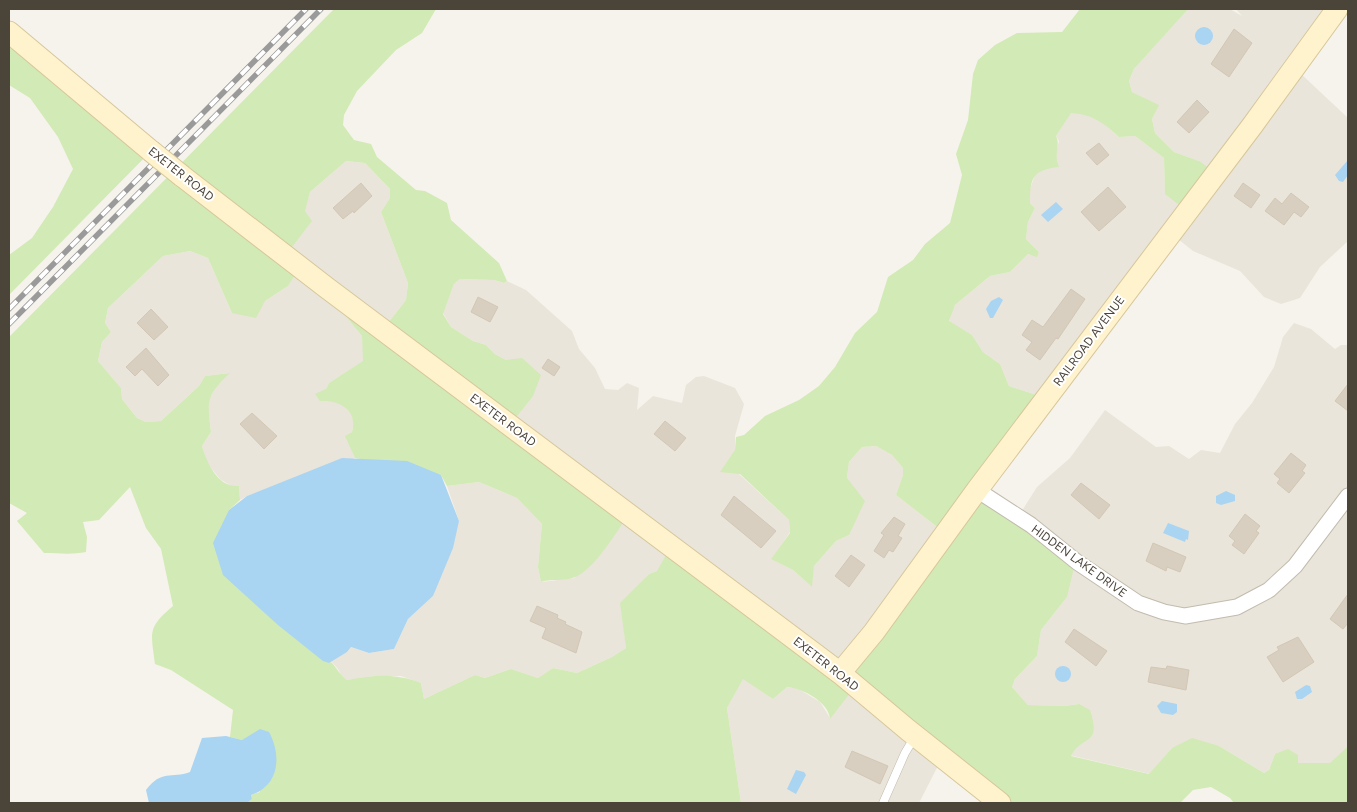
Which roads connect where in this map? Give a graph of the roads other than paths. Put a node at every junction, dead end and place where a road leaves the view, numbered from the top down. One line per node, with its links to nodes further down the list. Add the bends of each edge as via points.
1 (1337, 9): 3 (street, RAILROAD AVENUE)
2 (9, 32): 5 (street, EXETER ROAD, bridge, via 182,176 327,288)
3 (977, 490): 4 (street, HIDDEN LAKE DRIVE, via 1138,603 1185,616 1237,607 1269,590 1295,566); 5 (street, RAILROAD AVENUE)
4 (1348, 496)
5 (840, 673): 6 (street, EXETER ROAD)
6 (916, 736): 7 (lane, via 909,744); 8 (street, EXETER ROAD)
7 (883, 803)
8 (1000, 803)

